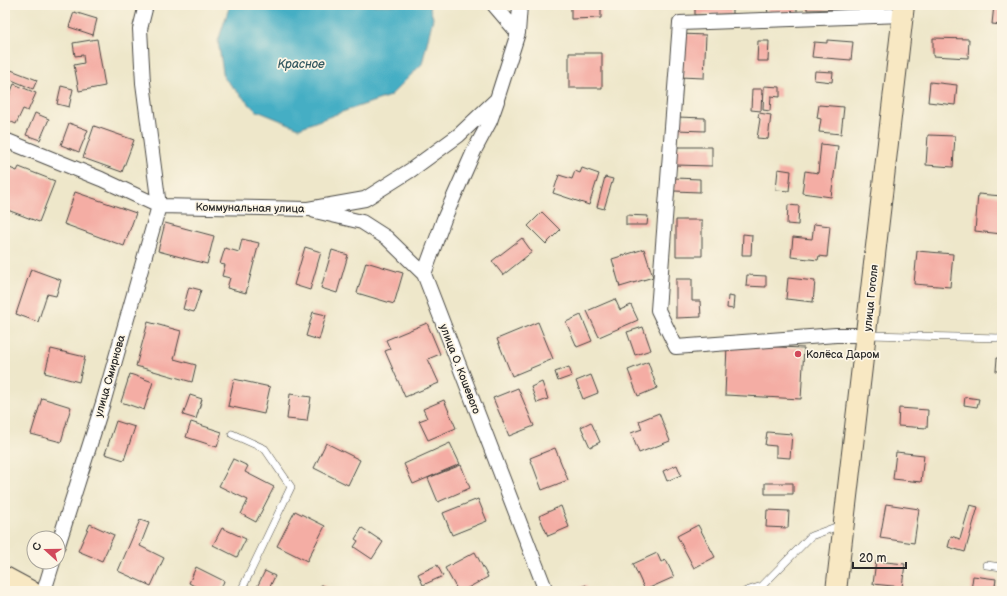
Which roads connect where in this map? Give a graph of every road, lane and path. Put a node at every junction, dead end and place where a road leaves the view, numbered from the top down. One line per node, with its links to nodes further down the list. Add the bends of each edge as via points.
1 (146, 5): 8 (street, via 140,29 142,76)
2 (494, 5): 5 (street)
3 (520, 5): 5 (street, Коммунальная улица)
4 (903, 10): 11 (main road, улица Гоголя); 11 (street, via 680,23 658,310 676,347)
5 (518, 33): 6 (street, Коммунальная улица)
6 (497, 99): 9 (street, Коммунальная улица, via 459,135 365,198); 10 (street, via 490,121 474,150 444,219)
7 (5, 140): 8 (street, Коммунальная улица)
8 (159, 206): 9 (street, Коммунальная улица); 15 (street, улица Смирнова)
9 (308, 209): 10 (street, улица О. Кошевого, via 362,222 387,238)
10 (424, 274): 23 (street, улица О. Кошевого)
11 (866, 335): 12 (lane); 14 (main road, улица Гоголя)
12 (1002, 338)
13 (232, 434): 22 (lane, via 265,449 291,487)
14 (843, 525): 24 (lane, via 811,536 762,586); 25 (main road, улица Гоголя)
15 (63, 530)
16 (986, 565): 17 (lane)
17 (1002, 567)
18 (51, 570): 21 (street)
19 (5, 577): 20 (main road)
20 (31, 591)
21 (44, 591)
22 (241, 591)
23 (546, 591)
24 (746, 591)
25 (836, 591)

